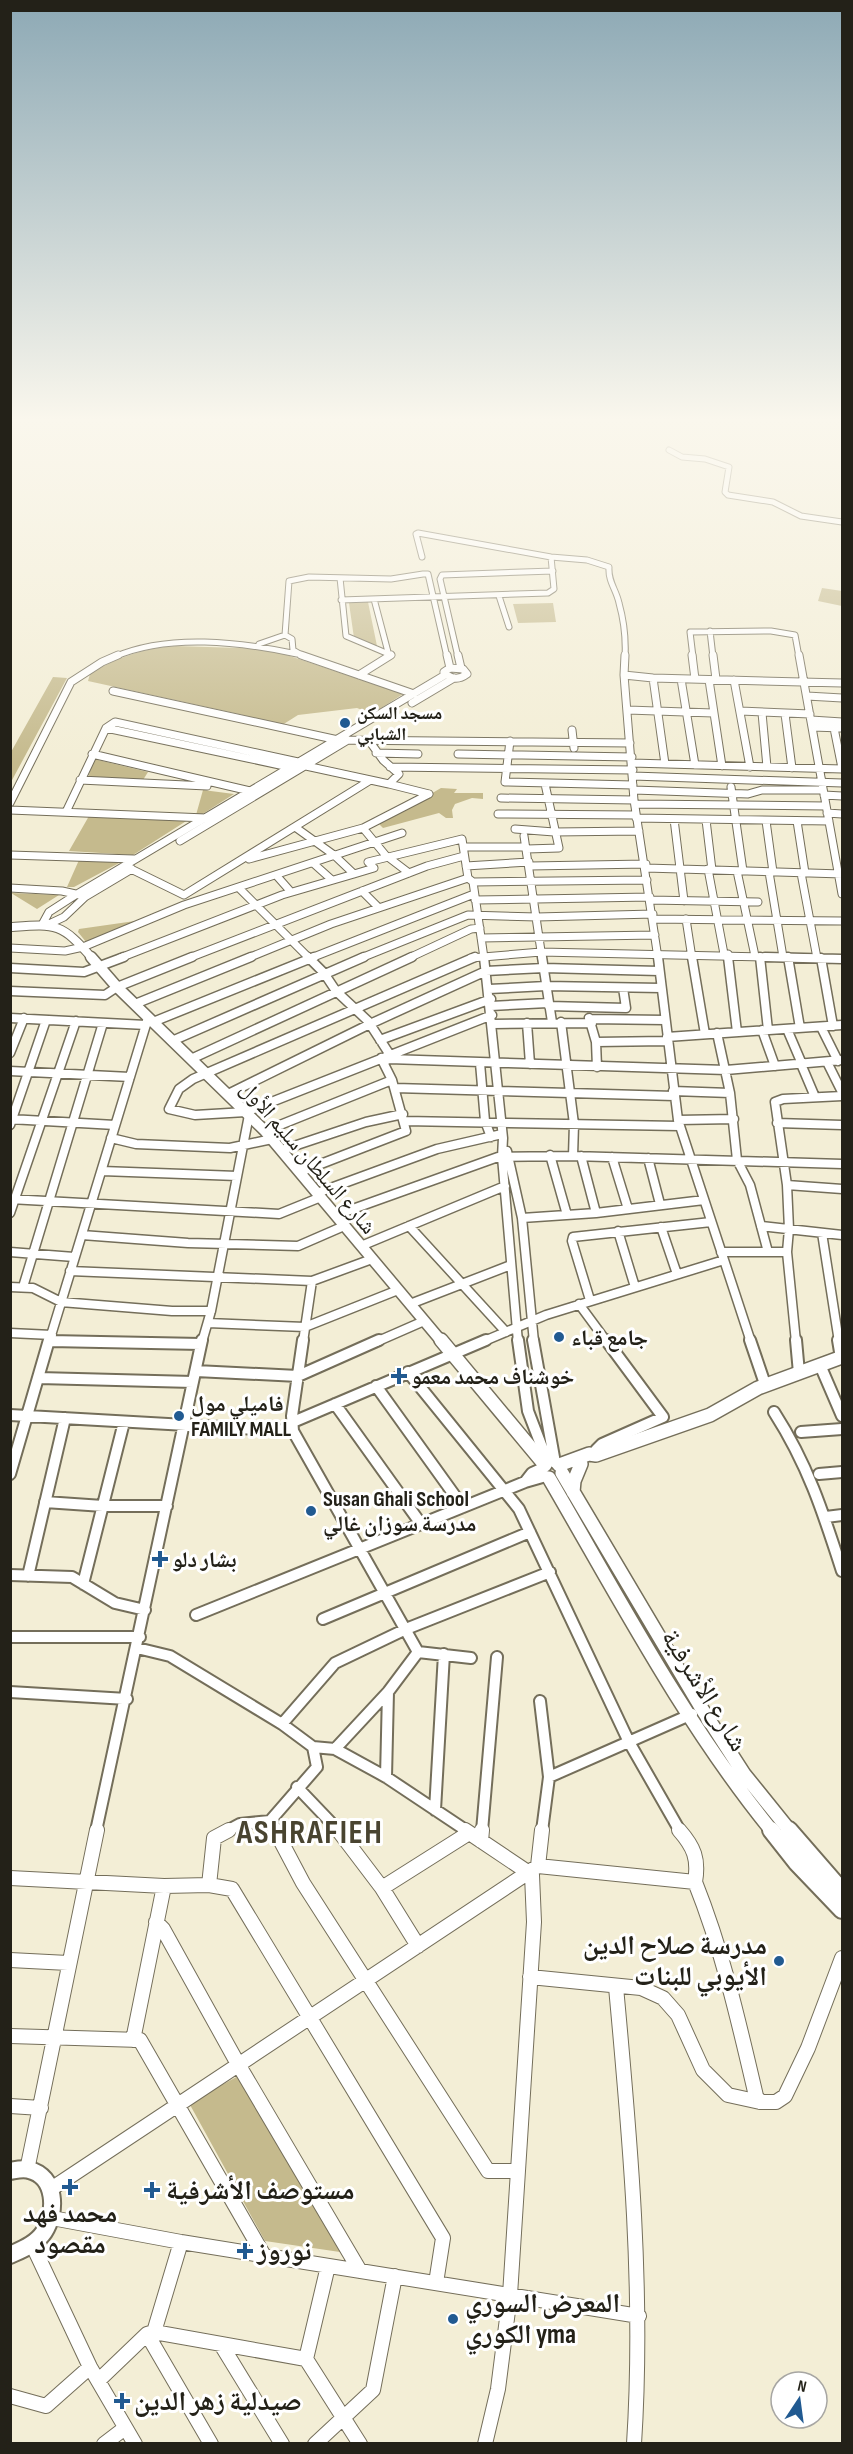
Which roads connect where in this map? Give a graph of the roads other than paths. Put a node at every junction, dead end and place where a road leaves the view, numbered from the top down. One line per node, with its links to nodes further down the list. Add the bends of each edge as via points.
1 (416, 535): 3 (street)
2 (426, 535): 4 (street)
3 (422, 557)
4 (551, 557): 5 (street); 22 (street, via 587,560 609,567 608,579 619,602 626,642)
5 (553, 571): 7 (street, via 552,592); 8 (street, via 442,576)
6 (340, 578): 9 (street, via 393,579 428,574); 11 (street); 14 (street, via 289,581)
7 (499, 596): 8 (street); 12 (street)
8 (443, 597): 9 (street); 19 (street)
9 (432, 598): 10 (street); 18 (street)
10 (374, 599): 11 (street); 16 (street)
11 (341, 600): 16 (street, via 346,636)
12 (508, 627)
13 (710, 631): 26 (street, via 689,633); 27 (street); 29 (street, via 795,635)
14 (285, 635): 15 (street); 17 (street, via 292,639)
15 (253, 645): 17 (street); 91 (street, via 166,643 137,647 75,678)
16 (388, 652): 20 (street, via 391,655)
17 (297, 654): 20 (street)
18 (450, 668): 19 (street); 21 (street)
19 (460, 668): 23 (street, via 467,674)
20 (359, 675): 32 (street)
21 (445, 675): 23 (street); 32 (street)
22 (624, 675): 24 (street); 35 (street)
23 (454, 678): 49 (street)
24 (653, 678): 25 (street); 36 (street)
25 (681, 679): 26 (street); 38 (street)
26 (695, 679): 27 (street)
27 (712, 679): 28 (street); 40 (street)
28 (734, 680): 29 (street); 37 (street)
29 (806, 682): 30 (street); 33 (street)
30 (843, 683)
31 (113, 691): 48 (street)
32 (414, 694): 48 (street)
33 (807, 696): 34 (street); 42 (street)
34 (843, 698)
35 (628, 710): 36 (street); 53 (street)
36 (659, 711): 38 (street); 61 (street)
37 (740, 711): 39 (street); 67 (street)
38 (686, 712): 40 (street); 62 (street)
39 (762, 712): 41 (street); 68 (street)
40 (713, 713): 64 (street)
41 (785, 714): 42 (street); 71 (street)
42 (811, 721): 43 (street); 45 (street); 69 (street)
43 (843, 722)
44 (106, 728): 55 (street); 60 (street, via 116,723); 74 (street)
45 (834, 728): 46 (street); 72 (street)
46 (843, 728)
47 (572, 730): 52 (street)
48 (338, 740): 49 (street); 60 (street)
49 (348, 741): 51 (street); 63 (street)
50 (510, 741): 51 (street); 52 (street); 58 (street)
51 (370, 742): 54 (street)
52 (574, 742): 53 (street); 59 (street)
53 (630, 743): 66 (street)
54 (376, 753): 56 (street); 65 (street)
55 (92, 754): 73 (street); 76 (street)
56 (418, 754)
57 (458, 754): 58 (street)
58 (510, 755): 59 (street); 70 (street)
59 (574, 756): 66 (street)
60 (298, 762): 74 (street)
61 (665, 764): 62 (street); 66 (street)
62 (695, 765): 64 (street)
63 (306, 766): 74 (street); 77 (street)
64 (725, 766): 67 (street); 75 (street)
65 (390, 767): 70 (street); 81 (street, via 399,774)
66 (632, 767): 70 (street); 75 (street); 84 (street)
67 (750, 767): 68 (street)
68 (767, 767): 71 (street)
69 (819, 767): 71 (street); 72 (street); 78 (street)
70 (508, 768): 82 (street, via 505,782)
71 (792, 768)
72 (843, 768)
73 (154, 769): 79 (street); 83 (street)
74 (290, 770): 85 (street); 131 (street)
75 (730, 779): 78 (street); 86 (street)
76 (80, 780): 79 (street); 96 (street)
77 (369, 781): 81 (street); 107 (street)
78 (821, 781): 80 (street); 87 (street)
79 (148, 783): 83 (street)
80 (843, 783)
81 (389, 784): 109 (street, via 429,794)
82 (545, 784): 84 (street); 90 (street)
83 (228, 786): 85 (street)
84 (633, 788): 86 (street); 92 (street)
85 (250, 791): 101 (street)
86 (732, 793): 87 (street); 93 (street)
87 (824, 793): 88 (street); 94 (street)
88 (843, 796)
89 (501, 798): 90 (street)
90 (546, 799): 92 (street); 99 (street)
91 (10, 802)
92 (634, 802): 93 (street); 100 (street)
93 (734, 807): 94 (street); 104 (street)
94 (827, 809): 98 (street); 108 (street)
95 (10, 810): 96 (street)
96 (66, 812): 101 (street)
97 (498, 814): 99 (street)
98 (843, 814)
99 (550, 815): 100 (street); 112 (street)
100 (636, 816): 102 (street); 111 (street)
101 (206, 818): 124 (street)
102 (674, 819): 103 (street); 130 (street)
103 (706, 820): 104 (street); 132 (street)
104 (736, 821): 106 (street); 133 (street)
105 (796, 821): 106 (street); 108 (street); 136 (street)
106 (766, 822): 134 (street)
107 (295, 827): 115 (street); 125 (street)
108 (832, 827): 123 (street)
109 (363, 828): 115 (street); 116 (street)
110 (515, 829): 112 (street)
111 (639, 831): 112 (street); 129 (street)
112 (554, 832): 118 (street, via 559,848)
113 (402, 833): 116 (street)
114 (524, 836): 118 (street)
115 (314, 841): 120 (street); 125 (street)
116 (375, 842): 120 (street); 122 (street)
117 (464, 846): 118 (street); 121 (street); 122 (street, via 462,839)
118 (526, 848): 127 (street)
119 (10, 855): 124 (street)
120 (334, 855): 126 (street); 137 (street)
121 (464, 856): 128 (street); 135 (street)
122 (387, 857): 135 (street); 137 (street, via 368,862 374,868)
123 (839, 858): 138 (street)
124 (137, 859): 149 (street)
125 (237, 862): 131 (street, via 184,895)
126 (313, 863): 139 (street); 142 (street)
127 (529, 864): 128 (street); 129 (street); 144 (street)
128 (466, 866): 143 (street)
129 (646, 866): 130 (street); 141 (street)
130 (680, 868): 132 (street); 155 (street)
131 (131, 869): 151 (street)
132 (710, 870): 133 (street); 156 (street)
133 (740, 871): 134 (street); 157 (street)
134 (771, 872): 136 (street); 167 (street)
135 (409, 873): 147 (street)
136 (803, 873): 138 (street); 168 (street)
137 (354, 874): 140 (street)
138 (841, 874): 150 (street)
139 (276, 875): 146 (street); 148 (street)
140 (345, 876): 142 (street); 147 (street)
141 (647, 879): 144 (street); 154 (street)
142 (332, 880): 148 (street)
143 (470, 880): 144 (street); 152 (street); 160 (street)
144 (532, 881): 153 (street)
145 (10, 888): 149 (street)
146 (240, 888): 159 (street); 178 (street, via 184,905)
147 (361, 891): 160 (street); 171 (street)
148 (291, 892): 159 (street)
149 (77, 894): 151 (street); 170 (street, via 49,912)
150 (843, 894)
151 (85, 897): 170 (street, via 64,917)
152 (475, 897): 153 (street); 161 (street); 188 (street)
153 (534, 899): 154 (street); 162 (street)
154 (650, 899): 155 (street); 163 (street)
155 (684, 901): 156 (street)
156 (715, 901): 157 (street); 165 (street)
157 (744, 902): 158 (street); 166 (street)
158 (758, 902)
159 (256, 905): 171 (street); 190 (street)
160 (378, 908): 177 (street)
161 (478, 915): 162 (street); 173 (street); 195 (street, via 468,915)
162 (537, 917): 163 (street); 175 (street)
163 (653, 917): 164 (street); 174 (street)
164 (686, 919): 165 (street); 182 (street)
165 (719, 919): 166 (street); 183 (street)
166 (747, 920): 167 (street); 185 (street)
167 (776, 920): 168 (street); 186 (street)
168 (809, 920): 169 (street); 187 (street)
169 (843, 921)
170 (46, 924): 172 (street); 178 (street, شارع السلطان سليم الأول, via 64,930)
171 (273, 924): 177 (street); 197 (street)
172 (10, 927)
173 (480, 928): 176 (street); 202 (street)
174 (655, 935): 175 (street); 181 (street)
175 (539, 936): 176 (street); 180 (street)
176 (481, 938): 184 (street)
177 (290, 940): 188 (street); 203 (street)
178 (83, 947): 179 (street, via 65,951); 190 (street, شارع السلطان سليم الأول)
179 (10, 948)
180 (542, 952): 181 (street); 184 (street); 192 (street)
181 (657, 953): 182 (street); 194 (street)
182 (693, 954): 183 (street); 227 (street)
183 (726, 954): 185 (street); 225 (street)
184 (484, 955): 193 (street); 206 (street)
185 (757, 956): 186 (street); 224 (street)
186 (786, 957): 187 (street); 222 (street)
187 (819, 958): 189 (street); 220 (street)
188 (308, 959): 195 (street); 214 (street)
189 (843, 959)
190 (100, 967): 191 (street, via 84,972); 197 (street, شارع السلطان سليم الأول)
191 (10, 968)
192 (544, 968): 193 (street); 194 (street); 196 (street)
193 (486, 971): 200 (street); 218 (street)
194 (659, 971): 199 (street)
195 (324, 973): 202 (street); 230 (street)
196 (546, 986): 198 (street); 200 (street); 204 (street)
197 (117, 987): 201 (street, via 105,995); 203 (street, شارع السلطان سليم الأول)
198 (623, 988): 199 (street); 205 (street, via 626,1008)
199 (661, 988): 211 (street)
200 (489, 989): 207 (street)
201 (10, 991)
202 (336, 992): 206 (street); 234 (street)
203 (135, 1004): 214 (street, شارع السلطان سليم الأول)
204 (549, 1005): 205 (street); 207 (street); 215 (street)
205 (587, 1006): 213 (street)
206 (353, 1008): 218 (street); 250 (street)
207 (492, 1011): 217 (street); 229 (street); 235 (street); 239 (street)
208 (10, 1018): 209 (street)
209 (24, 1018): 210 (street); 232 (street)
210 (46, 1020): 212 (street); 248 (street)
211 (665, 1020): 213 (street); 228 (street)
212 (76, 1021): 216 (street); 249 (street)
213 (591, 1021): 215 (street); 231 (street)
214 (149, 1022): 216 (street); 230 (street, شارع السلطان سليم الأول); 252 (street)
215 (556, 1022): 217 (street); 242 (street)
216 (103, 1023): 251 (street)
217 (527, 1023): 240 (street)
218 (370, 1024): 229 (street); 258 (street)
219 (843, 1025): 220 (street)
220 (833, 1026): 221 (street)
221 (821, 1027): 222 (street); 236 (street)
222 (800, 1028): 223 (street)
223 (787, 1029): 224 (street); 241 (street)
224 (765, 1030): 225 (street); 243 (street)
225 (738, 1032): 226 (street)
226 (717, 1033): 227 (street); 246 (street)
227 (705, 1034): 228 (street)
228 (666, 1039): 231 (street); 245 (street)
229 (380, 1040): 235 (street)
230 (172, 1041): 234 (street, شارع السلطان سليم الأول)
231 (596, 1042): 244 (street)
232 (12, 1044): 233 (street)
233 (10, 1053)
234 (191, 1059): 250 (street, شارع السلطان سليم الأول)
235 (386, 1059): 238 (street); 253 (street); 262 (street)
236 (840, 1061): 237 (street)
237 (827, 1062): 241 (street); 260 (street)
238 (480, 1063): 239 (street); 254 (street)
239 (497, 1063): 240 (street); 255 (street)
240 (530, 1064): 242 (street)
241 (801, 1064): 243 (street); 261 (street)
242 (568, 1065): 244 (street); 256 (street)
243 (775, 1066): 246 (street)
244 (597, 1067): 245 (street)
245 (670, 1068): 246 (street); 259 (street)
246 (726, 1070): 257 (street)
247 (10, 1071): 248 (street)
248 (29, 1072): 249 (street); 265 (street)
249 (56, 1073): 251 (street); 266 (street)
250 (208, 1074): 258 (street, شارع السلطان سليم الأول); 262 (street, via 177,1090 170,1111 206,1116)
251 (88, 1075): 252 (street); 269 (street)
252 (130, 1077): 273 (street)
253 (393, 1084): 254 (street); 263 (street); 276 (street)
254 (483, 1092): 255 (street); 267 (street)
255 (498, 1092): 256 (street); 268 (street)
256 (571, 1093): 259 (street); 272 (street)
257 (730, 1093): 259 (street); 264 (street)
258 (228, 1094): 262 (street, شارع السلطان سليم الأول)
259 (674, 1094): 270 (street)
260 (843, 1094): 261 (street)
261 (815, 1097): 271 (street, via 775,1102)
262 (248, 1114): 276 (street, شارع السلطان سليم الأول); 279 (street)
263 (404, 1117): 267 (street); 280 (street, via 366,1122); 291 (street, via 406,1131)
264 (734, 1119): 270 (street); 287 (street)
265 (11, 1121): 266 (street)
266 (40, 1121): 269 (street); 297 (street)
267 (485, 1121): 268 (street); 277 (street)
268 (500, 1121): 272 (street); 275 (street)
269 (73, 1122): 273 (street); 299 (street)
270 (678, 1123): 272 (street); 286 (street)
271 (777, 1123): 274 (street); 288 (street)
272 (574, 1124): 283 (street)
273 (116, 1125): 278 (street)
274 (843, 1125)
275 (502, 1134): 277 (street); 281 (street)
276 (268, 1135): 279 (street); 280 (street, شارع السلطان سليم الأول)
277 (491, 1137): 296 (street, via 437,1149)
278 (111, 1138): 279 (street, via 136,1144 230,1148); 290 (street)
279 (243, 1145): 292 (street)
280 (282, 1150): 291 (street, شارع السلطان سليم الأول)
281 (506, 1153): 282 (street); 294 (street, شارع الأشرفية); 306 (street); 308 (street, شارع الأشرفية)
282 (550, 1155): 283 (street); 307 (street)
283 (577, 1156): 284 (street); 305 (street)
284 (612, 1157): 285 (street); 302 (street)
285 (648, 1158): 286 (street); 300 (street)
286 (689, 1159): 287 (street); 298 (street)
287 (737, 1160): 288 (street); 312 (street, via 750,1185)
288 (783, 1162): 289 (street); 293 (street)
289 (843, 1164)
290 (102, 1171): 292 (street); 301 (street)
291 (300, 1172): 296 (street, شارع السلطان سليم الأول)
292 (237, 1176): 303 (street)
293 (787, 1185): 295 (street); 314 (street)
294 (505, 1186): 311 (street); 328 (street, شارع الأشرفية)
295 (843, 1189)
296 (319, 1195): 303 (street, via 279,1214); 306 (street, شارع السلطان سليم الأول)
297 (13, 1199): 299 (street); 304 (street)
298 (704, 1200): 300 (street); 309 (street)
299 (48, 1201): 301 (street); 324 (street)
300 (660, 1204): 302 (street)
301 (91, 1205): 303 (street); 317 (street)
302 (628, 1209): 305 (street)
303 (229, 1210): 319 (street)
304 (10, 1213)
305 (596, 1213): 307 (street)
306 (336, 1215): 310 (street, شارع السلطان سليم الأول)
307 (567, 1215): 308 (street)
308 (522, 1218): 344 (street, شارع الأشرفية)
309 (711, 1222): 313 (street); 325 (street)
310 (344, 1226): 319 (street, via 298,1246); 320 (street, شارع السلطان سليم الأول)
311 (409, 1226): 320 (street); 333 (street)
312 (761, 1226): 314 (street); 322 (street)
313 (661, 1227): 315 (street); 330 (street)
314 (789, 1229): 316 (street); 323 (street)
315 (618, 1231): 336 (street); 338 (street, via 573,1238)
316 (822, 1233): 318 (street); 351 (street)
317 (82, 1234): 319 (street, via 159,1242); 326 (street)
318 (843, 1235)
319 (223, 1242): 331 (street)
320 (361, 1246): 327 (street, شارع السلطان سليم الأول)
321 (10, 1252): 324 (street)
322 (768, 1252): 323 (street); 325 (street)
323 (787, 1252): 354 (street)
324 (32, 1254): 326 (street); 335 (street)
325 (722, 1256): 330 (street); 358 (street)
326 (74, 1257): 329 (street)
327 (372, 1259): 332 (street); 337 (street, شارع السلطان سليم الأول)
328 (511, 1264): 333 (street); 346 (street, شارع الأشرفية)
329 (70, 1271): 331 (street); 339 (street)
330 (677, 1274): 336 (street)
331 (218, 1277): 332 (street); 342 (street)
332 (312, 1281): 345 (street)
333 (460, 1284): 340 (street); 346 (street)
334 (10, 1287): 335 (street)
335 (23, 1287): 339 (street)
336 (635, 1287): 338 (street)
337 (398, 1290): 340 (street, شارع السلطان سليم الأول); 345 (street)
338 (591, 1300): 341 (street)
339 (61, 1302): 342 (street); 348 (street)
340 (410, 1304): 343 (street, شارع السلطان سليم الأول)
341 (579, 1304): 344 (street); 371 (street, via 663,1417 602,1444)
342 (209, 1317): 345 (street); 349 (street)
343 (424, 1321): 350 (street, شارع السلطان سليم الأول); 355 (street)
344 (530, 1321): 346 (street); 374 (street, شارع الأشرفية)
345 (305, 1327): 355 (street)
346 (510, 1330): 350 (street); 374 (street, شارع الأشرفية, via 528,1411)
347 (10, 1333): 348 (street)
348 (51, 1338): 349 (street); 357 (street)
349 (201, 1344): 356 (street)
350 (452, 1354): 353 (street); 374 (street, شارع السلطان سليم الأول)
351 (842, 1358): 352 (street)
352 (820, 1365): 354 (street); 364 (street)
353 (408, 1372): 359 (street); 378 (street)
354 (800, 1373): 358 (street)
355 (298, 1376): 356 (street); 368 (street)
356 (194, 1377): 357 (street); 367 (street)
357 (39, 1378): 363 (street)
358 (765, 1384): 371 (street, via 736,1397 717,1412)
359 (376, 1386): 360 (street); 383 (street)
360 (335, 1404): 368 (street); 386 (street)
361 (774, 1412): 385 (street, via 807,1470)
362 (10, 1415): 363 (street)
363 (27, 1416): 365 (street); 372 (street)
364 (843, 1416)
365 (65, 1418): 366 (street); 380 (street)
366 (124, 1422): 367 (street); 381 (street)
367 (184, 1425): 368 (street); 382 (street)
368 (293, 1426): 388 (street)
369 (843, 1429): 370 (street)
370 (801, 1432)
371 (596, 1455): 373 (street); 374 (street, via 589,1454)
372 (12, 1463): 376 (street)
373 (581, 1464): 374 (street); 379 (street)
374 (552, 1469): 378 (street); 379 (street, شارع الأشرفية); 409 (street, شارع الأشرفية)
375 (843, 1472): 377 (street)
376 (10, 1474)
377 (819, 1474)
378 (504, 1490): 383 (street); 387 (street)
379 (573, 1492): 409 (street, شارع الأشرفية)
380 (45, 1502): 381 (street); 392 (street)
381 (103, 1506): 382 (street); 393 (street)
382 (167, 1506): 395 (street)
383 (463, 1507): 386 (street)
384 (843, 1515): 385 (street)
385 (826, 1517): 389 (street)
386 (421, 1524): 388 (street)
387 (531, 1532): 390 (street); 394 (street)
388 (361, 1550): 394 (street); 396 (street)
389 (842, 1565)
390 (550, 1572): 398 (street); 411 (street)
391 (10, 1575): 392 (street)
392 (28, 1575): 393 (street, via 72,1577)
393 (83, 1584): 395 (street, via 115,1603)
394 (385, 1593): 397 (street); 398 (street)
395 (146, 1610): 400 (street)
396 (196, 1615)
397 (323, 1619)
398 (406, 1629): 401 (street); 410 (street, via 335,1663)
399 (10, 1637): 400 (street)
400 (139, 1642): 407 (street); 410 (street, via 170,1656)
401 (418, 1652): 402 (street); 406 (street)
402 (444, 1654): 404 (street); 417 (street)
403 (497, 1657): 419 (street)
404 (471, 1658)
405 (10, 1692): 407 (street)
406 (388, 1692): 413 (street); 414 (street)
407 (127, 1699): 423 (street)
408 (540, 1701): 415 (street)
409 (696, 1712): 411 (street); 421 (street, شارع الأشرفية, via 744,1774); 429 (street, شارع الأشرفية, via 714,1753 772,1832)
410 (282, 1724): 412 (street)
411 (629, 1742): 415 (street); 424 (street, via 679,1830 691,1843 698,1866)
412 (313, 1747): 413 (street); 416 (street, via 317,1767)
413 (335, 1749): 414 (street)
414 (386, 1777): 417 (street)
415 (549, 1777): 420 (street)
416 (297, 1787): 418 (street); 427 (street, via 345,1837)
417 (435, 1810): 419 (street)
418 (270, 1821): 425 (street, via 240,1824 214,1838); 436 (street, via 303,1883)
419 (475, 1837): 420 (street); 427 (street)
420 (532, 1869): 424 (street); 431 (street); 435 (street)
421 (837, 1877): 428 (street, شارع الأشرفية)
422 (10, 1878): 423 (street)
423 (86, 1881): 426 (street); 434 (street)
424 (695, 1882): 443 (street, via 730,1983)
425 (209, 1885): 426 (street); 438 (street, via 232,1889)
426 (164, 1886): 430 (street)
427 (382, 1888): 431 (street)
428 (843, 1891)
429 (843, 1910)
430 (156, 1922): 441 (street); 442 (street)
431 (418, 1946): 436 (street)
432 (843, 1958): 443 (street, via 785,2096 776,2102)
433 (10, 1960): 434 (street)
434 (68, 1963): 440 (street)
435 (530, 1977): 437 (street); 448 (street)
436 (365, 1979): 438 (street); 448 (street, via 488,2171)
437 (616, 1987): 443 (street, via 641,1988 663,1998 678,2015 703,2070 728,2095); 460 (street)
438 (310, 2016): 442 (street); 458 (street, via 443,2238)
439 (10, 2036): 440 (street)
440 (53, 2037): 441 (street); 446 (street)
441 (133, 2040): 444 (street, via 140,2040)
442 (238, 2064): 444 (street); 456 (street)
443 (760, 2102)
444 (177, 2104): 449 (street); 453 (street)
445 (10, 2106): 446 (street)
446 (41, 2108): 447 (street)
447 (19, 2170): 449 (street, via 37,2173)
448 (518, 2171): 459 (street)
449 (51, 2189): 450 (street)
450 (52, 2218): 451 (street); 452 (street)
451 (181, 2242): 453 (street); 461 (street)
452 (33, 2246): 454 (street); 464 (street)
453 (263, 2254): 455 (street)
454 (10, 2255)
455 (328, 2266): 456 (street); 463 (street)
456 (360, 2271): 457 (street)
457 (395, 2276): 458 (street); 466 (street, via 374,2390)
458 (436, 2283): 459 (street)
459 (510, 2295): 460 (street); 474 (street, via 498,2389)
460 (639, 2316): 475 (street)
461 (150, 2333): 462 (street); 464 (street); 470 (street)
462 (222, 2346): 463 (street); 471 (street)
463 (306, 2359): 466 (street)
464 (95, 2373): 465 (street, via 46,2406); 467 (street)
465 (10, 2396)
466 (343, 2418): 472 (street); 473 (street)
467 (125, 2428): 468 (street); 469 (street)
468 (104, 2444)
469 (135, 2444)
470 (211, 2444)
471 (282, 2444)
472 (315, 2444)
473 (360, 2444)
474 (485, 2444)
475 (634, 2444)

